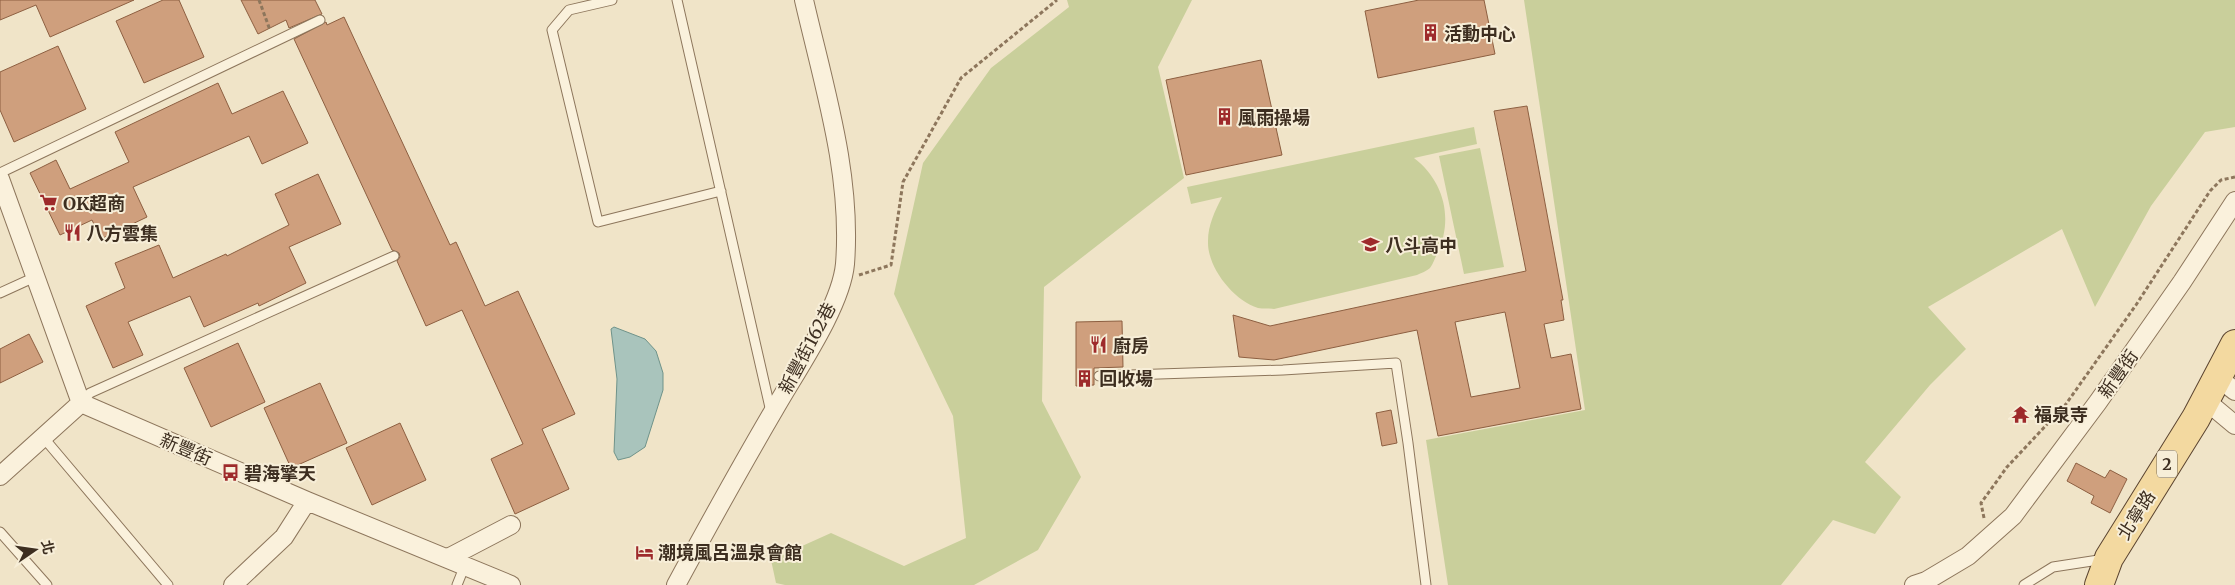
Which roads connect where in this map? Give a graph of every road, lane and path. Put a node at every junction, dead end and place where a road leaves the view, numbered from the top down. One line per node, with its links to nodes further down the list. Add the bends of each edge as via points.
1 (259, 0): 7 (path)
2 (612, 0): 11 (lane, via 569,10 552,30 598,222)
3 (677, 0): 11 (lane)
4 (804, 0): 15 (street, 新豐街162巷, via 841,163 847,208 844,267)
5 (1057, 0): 15 (path, via 961,78 903,182 891,265)
6 (320, 20): 7 (lane)
7 (275, 42): 8 (lane)
8 (0, 173)
9 (2235, 177): 28 (path, via 2221,180 2210,191 2136,305 2066,404 2007,467 1981,503)
10 (0, 179): 14 (street)
11 (721, 191): 21 (lane)
12 (2235, 201): 28 (street, 新豐街, via 2098,402 2013,516)
13 (394, 256): 20 (lane, via 90,393)
14 (35, 277): 16 (lane); 20 (street)
15 (840, 282): 21 (street, 新豐街162巷, via 832,309)
16 (0, 292)
17 (2235, 344): 19 (main road, 北寧路 / 2)
18 (1099, 376): 38 (lane, via 1396,363)
19 (2219, 390): 22 (street); 30 (main road, 北寧路 / 2)
20 (81, 403): 23 (street); 25 (street, 新豐街)
21 (771, 414): 37 (street, 新豐街162巷)
22 (2235, 425)
23 (43, 437): 24 (street); 33 (lane)
24 (0, 476)
25 (307, 501): 29 (street, 新豐街); 34 (street, via 284,537)
26 (512, 525): 29 (street)
27 (0, 532): 32 (lane)
28 (1988, 539): 39 (street, 新豐街, via 1968,556)
29 (448, 558): 31 (street, 新豐街)
30 (2109, 558): 40 (lane, via 2054,567); 41 (main road, 北寧路 / 2)
31 (465, 565): 35 (lane); 36 (street, 新豐街)
32 (47, 585)
33 (168, 585)
34 (233, 585)
35 (457, 585)
36 (511, 585)
37 (676, 585)
38 (1426, 585)
39 (1914, 585)
40 (2024, 585)
41 (2099, 585)

